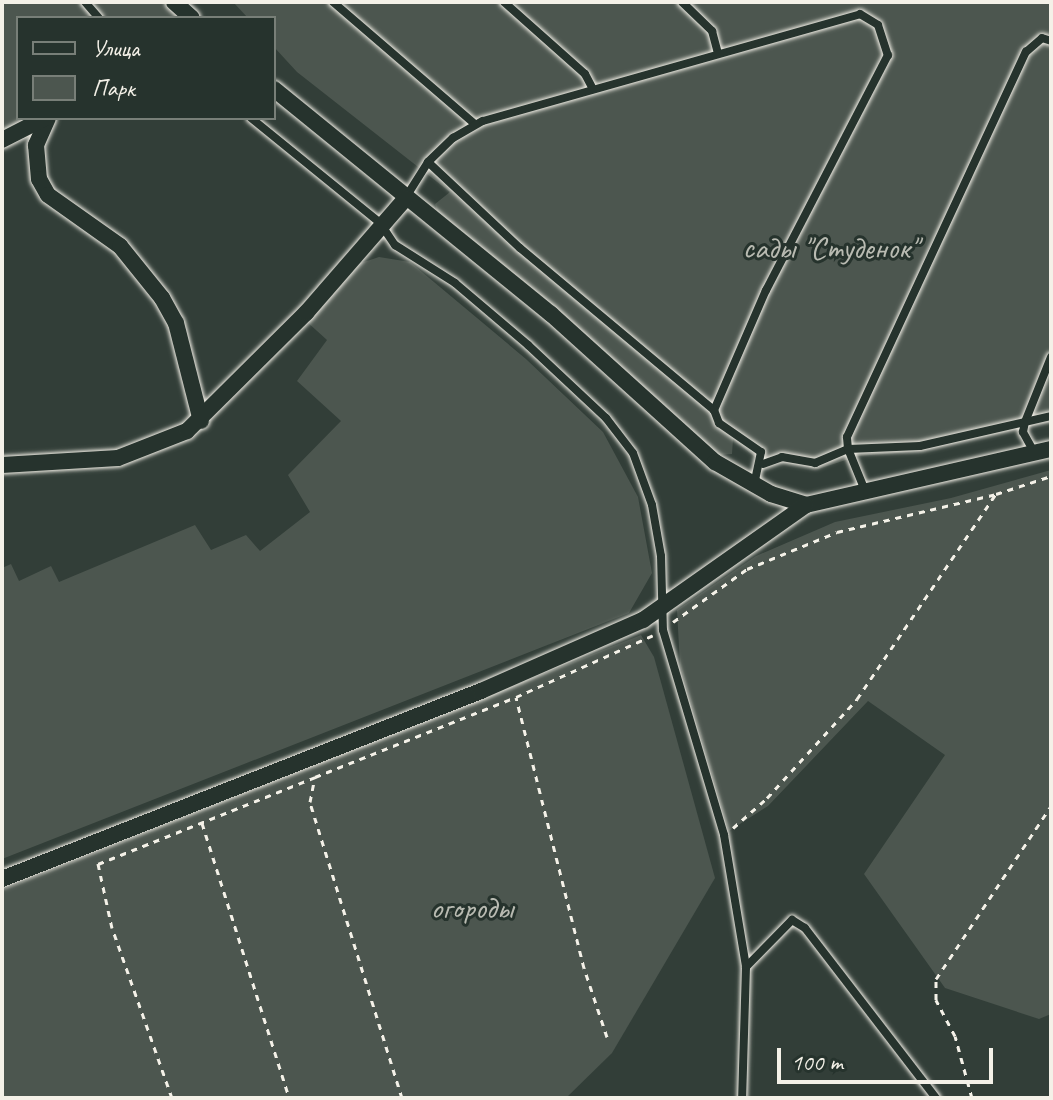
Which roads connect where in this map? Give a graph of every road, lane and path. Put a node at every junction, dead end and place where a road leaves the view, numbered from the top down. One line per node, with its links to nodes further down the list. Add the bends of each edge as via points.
1 (174, 2): 5 (street)
2 (333, 2): 13 (lane)
3 (504, 2): 8 (lane, via 585,74)
4 (682, 2): 7 (lane, via 712,31)
5 (190, 16)
6 (1051, 41): 23 (lane, via 1042,38 1026,52 847,437)
7 (718, 53): 8 (lane); 19 (lane, via 860,14 878,25 888,55 766,290)
8 (593, 89): 13 (lane)
9 (276, 91): 16 (street)
10 (42, 120): 14 (street)
11 (45, 120): 21 (street, via 36,145 39,179 48,195 120,246 162,298 176,323)
12 (253, 120): 17 (lane)
13 (475, 124): 15 (lane)
14 (2, 140)
15 (428, 162): 16 (lane); 19 (lane, via 520,248)
16 (406, 198): 17 (street); 28 (street, via 551,314 715,462)
17 (380, 223): 21 (street, via 306,313); 32 (lane, via 395,245 455,283 528,345 606,418 633,453 652,505)
18 (1051, 357): 22 (lane)
19 (714, 410): 25 (lane, via 719,423 761,452)
20 (1051, 416): 22 (lane)
21 (201, 421): 26 (street, via 170,442 118,458)
22 (1025, 422): 23 (lane, via 920,446); 24 (lane, via 1023,432)
23 (848, 449): 25 (lane, via 815,463 782,457); 29 (lane)
24 (1043, 451): 29 (street)
25 (763, 464): 28 (lane)
26 (2, 465)
27 (1051, 476): 30 (path)
28 (754, 485): 31 (street)
29 (866, 494): 31 (street)
30 (996, 494): 33 (path, via 837,532 747,569); 38 (path, via 857,699 767,798)
31 (806, 505): 32 (street)
32 (665, 608): 33 (lane); 39 (street, via 494,685)
33 (663, 630): 34 (path); 38 (lane)
34 (516, 697): 35 (path); 41 (path, via 584,968)
35 (315, 777): 37 (path); 44 (path, via 310,802)
36 (1051, 806): 47 (path, via 936,979 936,1000 955,1036)
37 (202, 822): 42 (path, via 98,864 112,928); 43 (path)
38 (724, 835): 40 (lane)
39 (2, 879)
40 (746, 967): 45 (lane); 46 (lane, via 792,920 805,928)
41 (607, 1037)
42 (172, 1098)
43 (289, 1098)
44 (402, 1098)
45 (742, 1098)
46 (936, 1098)
47 (972, 1098)

